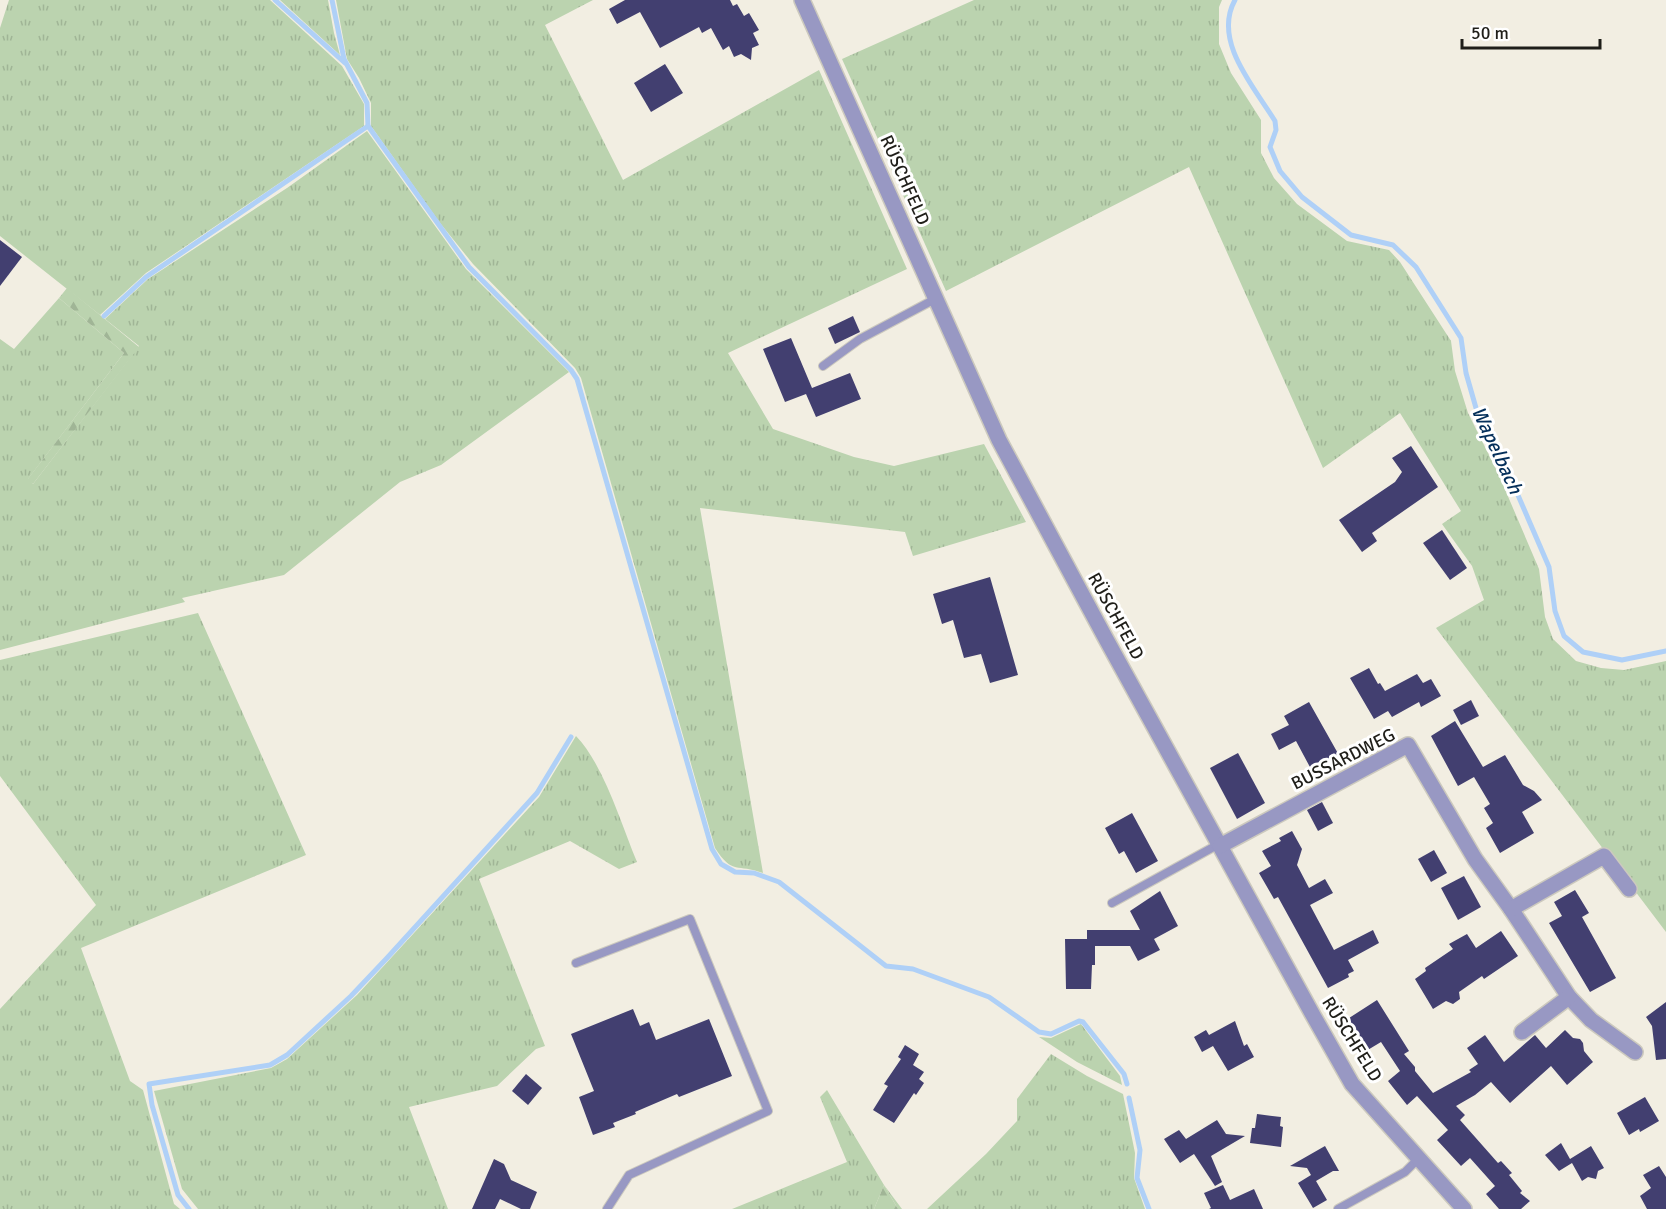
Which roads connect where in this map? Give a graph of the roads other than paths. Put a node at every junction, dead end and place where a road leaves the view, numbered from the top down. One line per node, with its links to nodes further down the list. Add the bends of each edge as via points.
1 (802, 0): 2 (street, RÜSCHFELD)
2 (936, 298): 3 (lane, via 860,339); 4 (street, RÜSCHFELD, via 999,440)
3 (823, 366)
4 (1220, 845): 6 (lane); 7 (street, BUSSARDWEG, via 1408,745 1475,859); 12 (street, RÜSCHFELD, via 1352,1084)
5 (1629, 889): 7 (street, via 1604,856)
6 (1112, 903)
7 (1511, 909): 9 (street, BUSSARDWEG)
8 (576, 963): 13 (lane, via 690,919 768,1111 629,1175)
9 (1569, 998): 10 (street); 11 (street, BUSSARDWEG, via 1591,1020)
10 (1522, 1032)
11 (1635, 1052)
12 (1419, 1158): 14 (lane, via 1405,1172); 15 (street, RÜSCHFELD)
13 (607, 1209)
14 (1338, 1209)
15 (1464, 1209)

